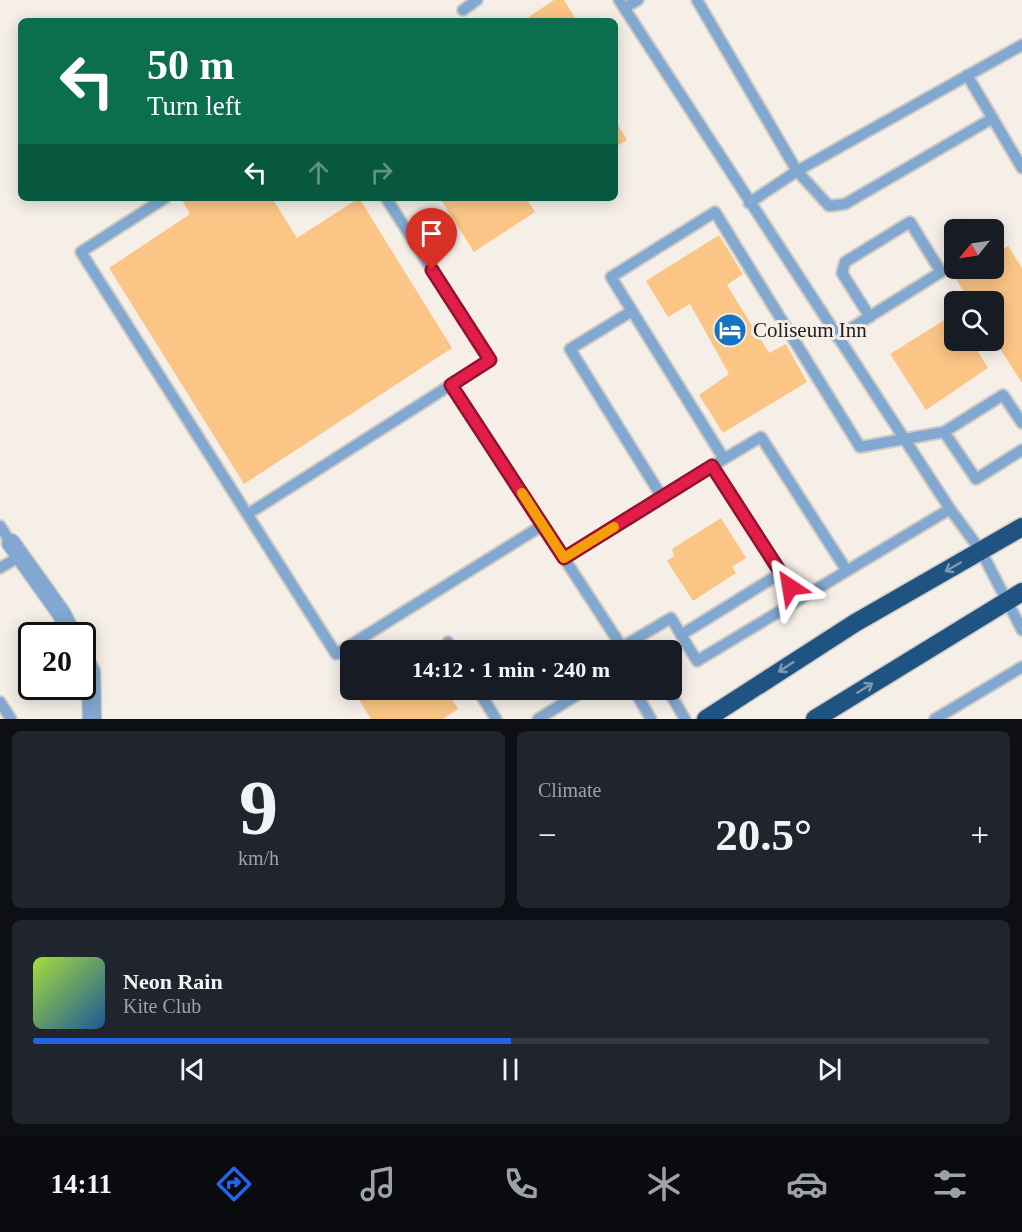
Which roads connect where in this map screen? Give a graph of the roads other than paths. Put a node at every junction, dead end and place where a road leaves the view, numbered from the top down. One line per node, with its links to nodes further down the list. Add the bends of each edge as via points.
1 (477, 0): 5 (lane)
2 (638, 0): 4 (lane)
3 (697, 0): 10 (lane)
4 (621, 4): 13 (lane)
5 (463, 10)
6 (1022, 45): 7 (lane)
7 (967, 75): 8 (lane); 10 (lane)
8 (993, 118): 9 (lane); 10 (lane, via 845,204 829,206)
9 (1022, 168)
10 (797, 171): 13 (lane)
11 (160, 201): 26 (lane, via 81,252)
12 (388, 201): 17 (lane, via 490,360)
13 (749, 203): 16 (lane)
14 (632, 311): 20 (lane, via 611,277 716,212 860,447); 22 (lane); 24 (lane, via 570,349)
15 (870, 317): 15 (lane, via 941,272 910,222 845,262 842,273); 16 (lane)
16 (837, 338): 20 (lane)
17 (451, 385): 26 (lane); 27 (lane)
18 (1022, 423): 19 (lane, via 1003,395)
19 (944, 432): 20 (lane); 21 (lane, via 976,479)
20 (903, 437): 25 (lane)
21 (1022, 450)
22 (724, 459): 23 (lane); 34 (lane, via 761,437)
23 (712, 466): 24 (lane); 35 (lane)
24 (662, 497): 32 (lane)
25 (950, 509): 31 (lane); 34 (lane)
26 (248, 514): 27 (lane, via 336,654)
27 (543, 525): 32 (lane)
28 (0, 526): 30 (lane)
29 (1022, 527): 31 (highway)
30 (16, 549): 33 (lane); 39 (street)
31 (981, 551): 38 (lane); 57 (highway, one-way to 57, via 855,623)
32 (564, 558): 42 (lane)
33 (0, 568)
34 (847, 571): 37 (lane)
35 (781, 573): 37 (lane); 41 (lane)
36 (1022, 592): 38 (highway)
37 (798, 600): 41 (lane, via 697,661)
38 (1005, 602): 40 (lane); 58 (highway, one-way to 38)
39 (66, 622)
40 (1022, 630)
41 (681, 635): 43 (lane, via 671,618)
42 (615, 640)
43 (637, 640)
44 (1022, 667): 59 (lane)
45 (92, 700): 52 (street)
46 (484, 700): 53 (lane)
47 (569, 700): 54 (lane)
48 (640, 700): 55 (lane)
49 (674, 700): 56 (lane)
50 (0, 702): 51 (lane)
51 (11, 719)
52 (92, 719)
53 (496, 719)
54 (538, 719)
55 (651, 719)
56 (685, 719)
57 (706, 719)
58 (815, 719)
59 (935, 719)

